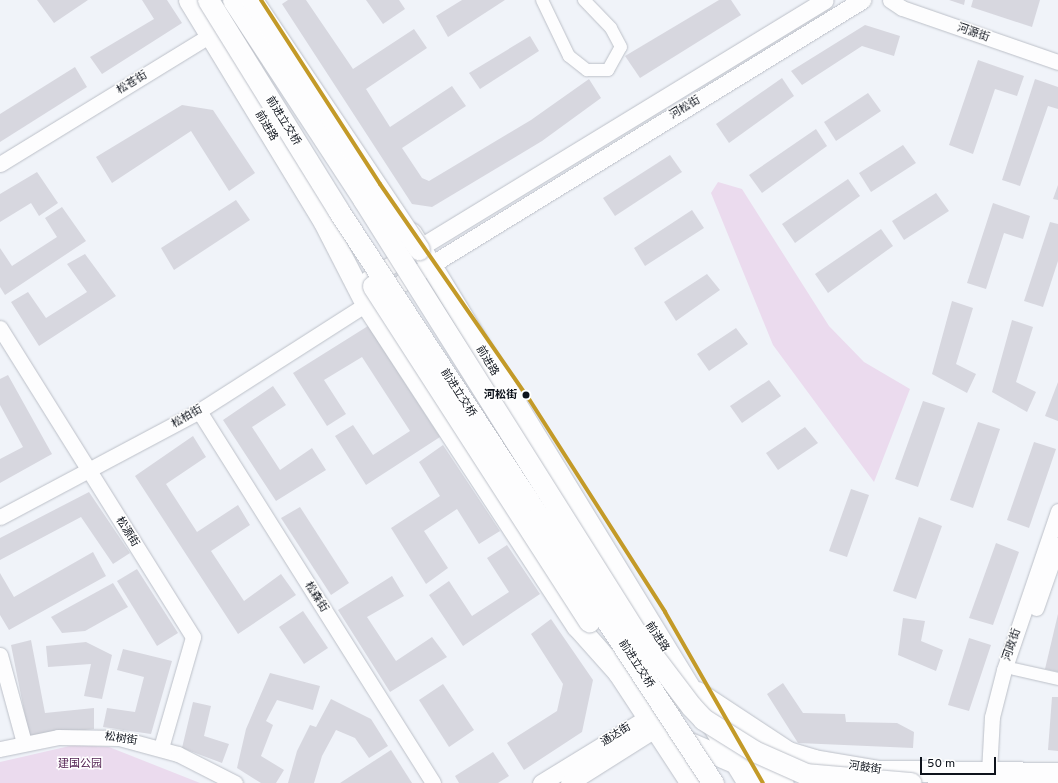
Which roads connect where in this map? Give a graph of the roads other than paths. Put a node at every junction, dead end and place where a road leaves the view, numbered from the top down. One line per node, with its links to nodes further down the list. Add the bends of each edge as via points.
1 (189, 0): 11 (highway, 前进路)
2 (208, 0): 14 (highway, 前进立交桥, bridge)
3 (233, 0): 44 (highway, 前进立交桥, bridge, via 368,206 638,636 703,719 754,751 806,774)
4 (252, 0): 15 (highway, bridge)
5 (264, 0): 11 (street, 松苍街); 15 (highway, 前进路, via 388,184)
6 (542, 0): 7 (street, via 569,56 587,70 608,70 621,47 611,28)
7 (584, 0)
8 (825, 0): 15 (main road, 河松街)
9 (862, 0): 15 (main road, 河松街)
10 (890, 0): 12 (street, 河源街, via 902,8)
11 (211, 35): 13 (street, 松苍街); 16 (highway, 前进路)
12 (1058, 62)
13 (0, 164)
14 (338, 210): 26 (highway, 前进路, bridge, via 356,256 393,322 611,653); 41 (highway, 前进立交桥, bridge)
15 (424, 257): 16 (main road, 河松街); 17 (main road, 河松街); 28 (highway, 前进路, via 651,629)
16 (359, 285): 17 (highway, 前进路)
17 (366, 304): 19 (street, 松柏街); 26 (highway, 前进路, via 578,626)
18 (0, 328): 20 (street, 松源街)
19 (198, 410): 20 (street, 松柏街); 37 (street, 松森街)
20 (90, 472): 22 (street, 松柏街); 31 (street, 松源街, via 193,637)
21 (1058, 511): 35 (street, 河政街, via 1004,670 992,717)
22 (0, 517)
23 (1058, 544): 25 (street, 河政街)
24 (0, 655): 30 (street)
25 (1014, 669): 27 (street); 35 (street, 河政街, via 1001,716)
26 (618, 672): 29 (highway, 前进路)
27 (1058, 679)
28 (693, 690): 29 (main road, 通达街); 33 (highway, 前进路); 35 (highway, 河鼓街, via 788,752 814,760 879,771)
29 (651, 722): 33 (highway); 38 (main road, 通达街); 39 (main road, 通达街); 40 (highway, 前进路)
30 (24, 743): 31 (street, 松树街, via 80,735 119,738); 32 (street, 松树街)
31 (161, 748): 36 (street, 松树街)
32 (0, 749)
33 (737, 765): 42 (highway, 前进路); 43 (highway)
34 (1058, 773): 35 (highway, 河鼓街)
35 (995, 777)
36 (235, 783)
37 (433, 783)
38 (541, 783)
39 (569, 783)
40 (691, 783)
41 (713, 783)
42 (748, 783)
43 (783, 783)
44 (911, 783)

